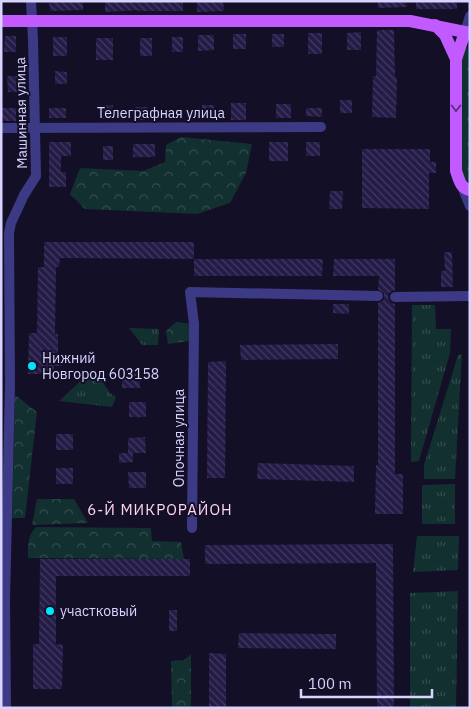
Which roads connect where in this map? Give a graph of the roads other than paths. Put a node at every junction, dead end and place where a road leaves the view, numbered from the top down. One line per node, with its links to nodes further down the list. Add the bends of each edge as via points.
1 (30, 1): 4 (street, Машинная улица)
2 (470, 16): 6 (street)
3 (1, 22): 4 (main road)
4 (32, 22): 5 (main road, via 410,21); 10 (street, Машинная улица)
5 (435, 25): 6 (main road); 7 (main road, via 445,35)
6 (467, 33): 7 (main road)
7 (456, 59): 11 (main road, one-way to 11, via 456,171)
8 (321, 127): 10 (street, Телеграфная улица)
9 (1, 128): 10 (street, Телеграфная улица)
10 (35, 128): 17 (street, Машинная улица, via 36,176 24,195 9,233 10,385)
11 (465, 187): 12 (street)
12 (470, 206)
13 (378, 296): 16 (street, Опочная улица, via 190,292 194,324)
14 (470, 296): 15 (street)
15 (395, 297)
16 (192, 528)
17 (3, 601): 18 (street, Машинная улица)
18 (3, 684): 19 (street, Машинная улица)
19 (6, 708)

